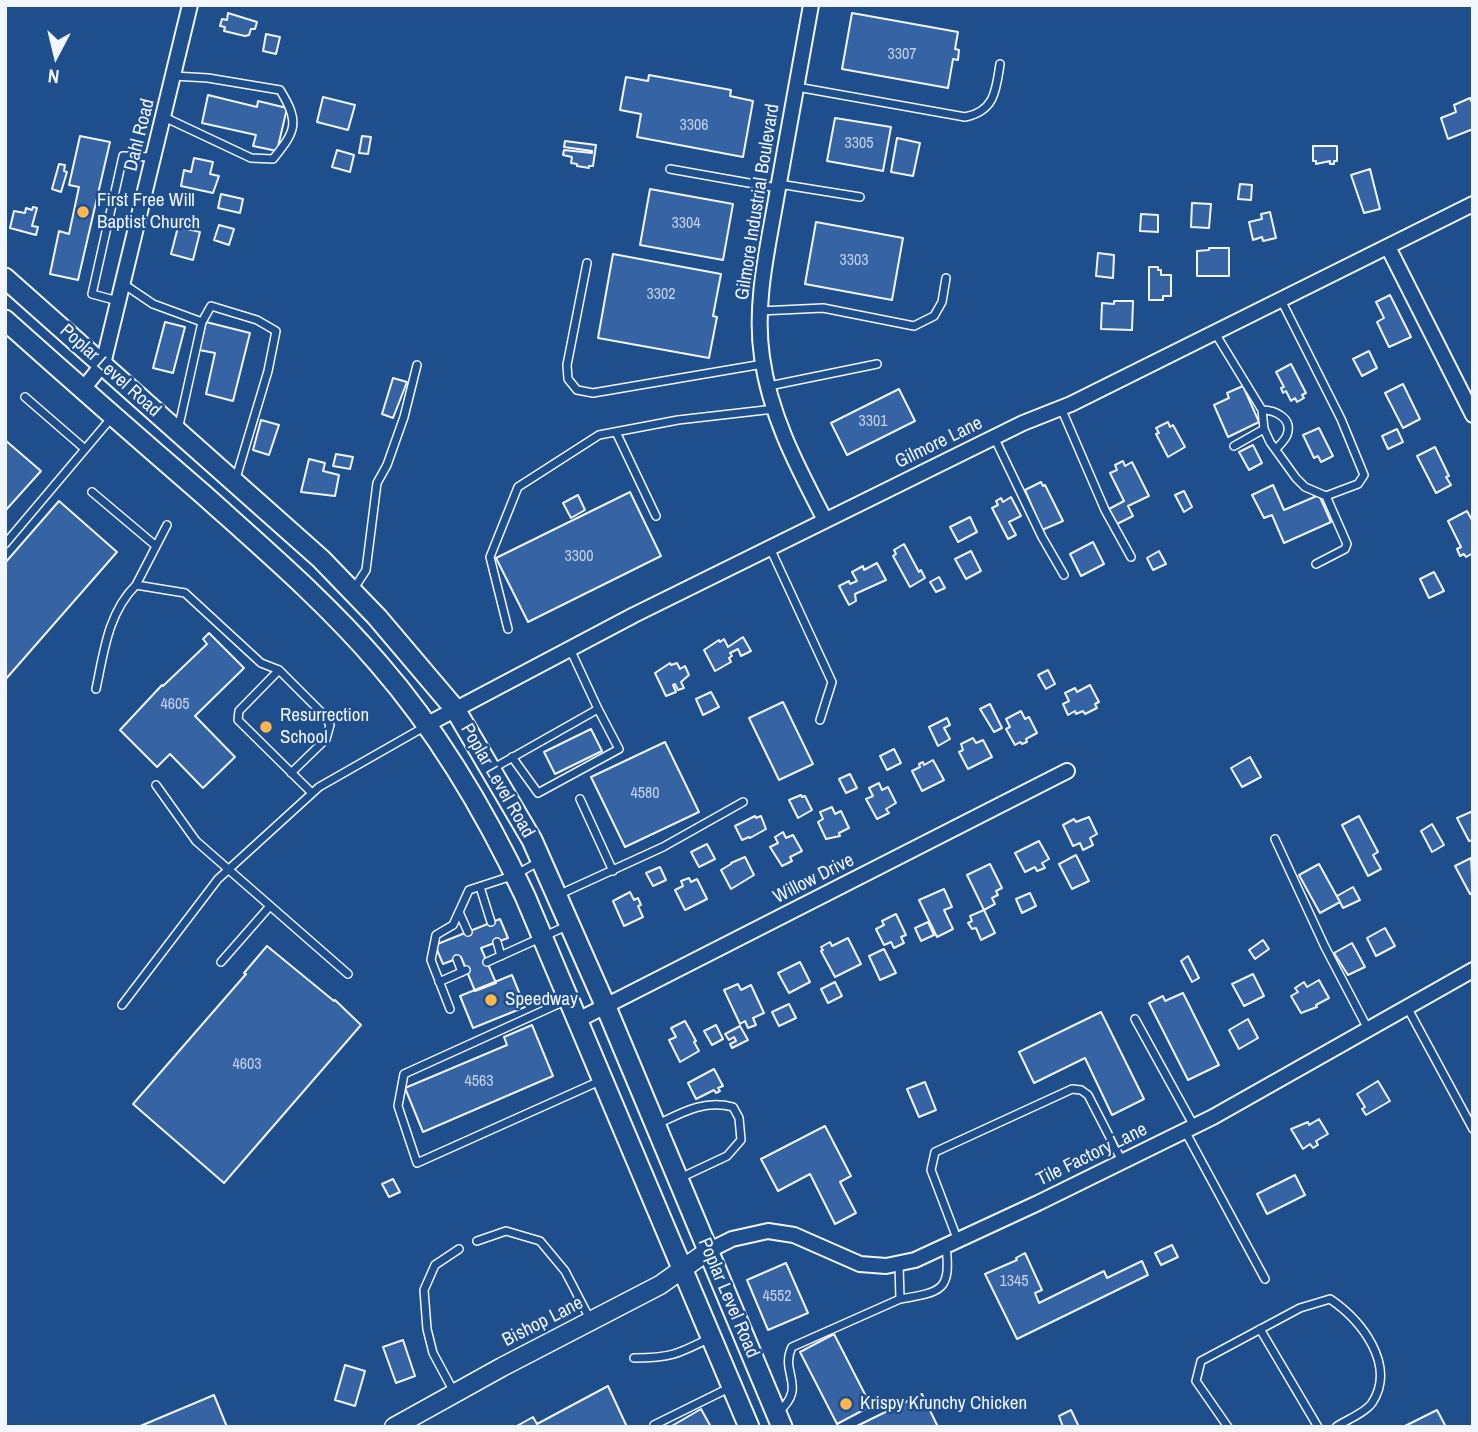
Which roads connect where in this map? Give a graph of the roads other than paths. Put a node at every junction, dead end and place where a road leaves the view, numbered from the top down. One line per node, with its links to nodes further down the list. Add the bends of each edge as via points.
1 (190, 5): 4 (street, Dahl Road)
2 (811, 5): 5 (street, Gilmore Industrial Boulevard)
3 (1000, 64): 5 (lane, via 995,94 978,115 965,117)
4 (174, 76): 6 (street, Dahl Road); 6 (lane, via 280,90 293,111 291,138 273,159 251,158)
5 (796, 87): 9 (street, Gilmore Industrial Boulevard)
6 (163, 117): 7 (street, Dahl Road)
7 (154, 157): 16 (street, Dahl Road); 18 (lane, via 122,156 92,294)
8 (670, 169): 9 (lane)
9 (778, 186): 10 (lane); 19 (street, Gilmore Industrial Boulevard)
10 (860, 197)
11 (1473, 204): 12 (street, Gilmore Lane)
12 (1388, 247): 17 (street, Gilmore Lane); 33 (street)
13 (587, 263): 24 (lane, via 567,365 568,379 577,390 593,393)
14 (5, 278): 23 (main road, Poplar Level Road)
15 (946, 278): 19 (lane, via 934,316 914,326 823,307)
16 (122, 283): 18 (street, Dahl Road); 21 (lane, via 153,304)
17 (1281, 300): 22 (street, Gilmore Lane); 44 (lane, via 1364,474 1358,484)
18 (118, 301): 23 (street, Dahl Road)
19 (760, 311): 24 (street, Gilmore Industrial Boulevard)
20 (5, 320): 28 (main road, Poplar Level Road)
21 (202, 322): 36 (lane); 42 (lane, via 211,306 276,331)
22 (1215, 333): 30 (street, Gilmore Lane); 32 (lane)
23 (103, 363): 28 (street, Dahl Road); 36 (main road, Poplar Level Road)
24 (763, 364): 27 (street, Gilmore Industrial Boulevard)
25 (877, 364): 27 (lane)
26 (417, 365): 55 (lane, via 391,453 377,483 366,570)
27 (768, 387): 31 (street, Gilmore Industrial Boulevard)
28 (83, 389): 34 (main road, Poplar Level Road)
29 (24, 397): 40 (lane)
30 (1060, 408): 38 (street, Gilmore Lane); 51 (lane)
31 (774, 409): 37 (lane); 46 (street, Gilmore Industrial Boulevard)
32 (1262, 410): 35 (lane); 41 (lane, via 1283,416 1287,424 1287,436)
33 (1473, 415)
34 (114, 416): 40 (lane); 63 (main road, Poplar Level Road, via 342,622)
35 (1264, 429): 39 (lane); 41 (lane)
36 (178, 431): 42 (main road, Poplar Level Road)
37 (616, 432): 45 (lane); 56 (lane, via 599,435 518,487 490,557)
38 (994, 437): 46 (street, Gilmore Lane); 53 (lane)
39 (1234, 446)
40 (85, 449): 48 (lane)
41 (1276, 449): 44 (lane, via 1305,487)
42 (234, 482): 55 (main road, Poplar Level Road)
43 (92, 492): 49 (lane)
44 (1326, 496): 52 (lane, via 1347,544 1345,550)
45 (656, 516)
46 (825, 520): 50 (street, Gilmore Lane)
47 (167, 526): 49 (lane)
48 (5, 544)
49 (156, 545): 54 (lane)
50 (770, 548): 57 (street, Gilmore Lane); 62 (lane, via 832,682)
51 (1131, 557)
52 (1315, 564)
53 (1065, 575)
54 (136, 585): 58 (lane, via 185,593 261,663); 59 (lane, via 122,599 108,631)
55 (352, 591): 60 (main road, Poplar Level Road)
56 (508, 629)
57 (570, 649): 60 (street, Gilmore Lane); 61 (lane)
58 (279, 670): 67 (lane, via 330,725 326,740); 67 (lane, via 239,711 238,720)
59 (96, 689)
60 (455, 709): 63 (street, Gilmore Lane); 65 (main road, Poplar Level Road)
61 (598, 709): 64 (lane); 64 (lane, via 619,749 538,793)
62 (820, 720)
63 (426, 725): 69 (lane); 76 (main road, Poplar Level Road, via 466,785)
64 (512, 757): 65 (lane)
65 (491, 769): 73 (main road, Poplar Level Road)
66 (1067, 771): 97 (street, Willow Drive)
67 (291, 773): 69 (lane)
68 (156, 785): 74 (lane, via 197,841)
69 (312, 793): 74 (lane)
70 (580, 799): 75 (lane)
71 (743, 802): 75 (lane)
72 (1275, 839): 102 (lane)
73 (542, 860): 76 (lane); 78 (main road, Poplar Level Road)
74 (228, 870): 79 (lane); 96 (lane)
75 (613, 872): 78 (lane)
76 (515, 875): 77 (lane); 85 (main road, Poplar Level Road)
77 (480, 887): 80 (lane, via 469,890); 81 (lane)
78 (557, 896): 82 (main road, Poplar Level Road)
79 (270, 906): 90 (lane); 93 (lane)
80 (459, 912): 83 (lane); 84 (lane)
81 (491, 922)
82 (570, 925): 85 (lane); 97 (main road, Poplar Level Road)
83 (445, 930): 86 (lane); 94 (lane, via 436,935 431,960)
84 (468, 932)
85 (543, 938): 88 (lane); 95 (main road, Poplar Level Road)
86 (449, 939)
87 (497, 942): 88 (lane)
88 (501, 956): 91 (lane)
89 (457, 958): 94 (lane, via 464,971)
90 (221, 962)
91 (487, 962)
92 (1473, 970): 98 (street, Tile Factory Lane)
93 (348, 974)
94 (439, 982): 99 (lane)
95 (569, 999): 101 (main road, Poplar Level Road); 103 (lane, via 404,1074 398,1106 417,1163)
96 (122, 1005)
97 (606, 1007): 101 (street, Willow Drive); 104 (main road, Poplar Level Road)
98 (1408, 1007): 102 (street, Tile Factory Lane); 106 (lane)
99 (450, 1009)
100 (1135, 1019): 105 (lane)
101 (578, 1020): 103 (main road, Poplar Level Road)
102 (1368, 1030): 105 (street, Tile Factory Lane)
103 (603, 1080): 114 (main road, Poplar Level Road)
104 (655, 1125): 108 (main road, Poplar Level Road); 108 (lane, via 705,1105 733,1107 739,1118 741,1140 727,1156)
105 (1189, 1128): 107 (street, Tile Factory Lane); 115 (lane)
106 (1473, 1129)
107 (1122, 1161): 110 (street, Tile Factory Lane); 110 (lane, via 1088,1095 1072,1088 936,1152 931,1170)
108 (678, 1179): 112 (main road, Poplar Level Road)
109 (477, 1241): 117 (lane, via 506,1231 540,1241 565,1271)
110 (952, 1243): 113 (street, Tile Factory Lane); 116 (lane, via 946,1281 939,1288)
111 (459, 1248): 122 (lane, via 435,1265 424,1290 433,1353)
112 (708, 1251): 113 (street, Tile Factory Lane, via 732,1238 781,1232 860,1264); 114 (street, Bishop Lane); 123 (main road, Poplar Level Road)
113 (899, 1264): 116 (lane)
114 (682, 1269): 117 (street, Bishop Lane); 119 (main road, Poplar Level Road)
115 (1265, 1279)
116 (900, 1299): 123 (lane, via 792,1347 792,1394)
117 (591, 1321): 122 (street, Bishop Lane)
118 (1260, 1329): 127 (lane, via 1201,1361 1196,1381); 128 (lane); 129 (lane, via 1300,1308 1330,1299 1349,1313 1378,1354 1380,1385 1371,1406)
119 (711, 1338): 120 (lane, via 674,1356); 121 (main road, Poplar Level Road)
120 (634, 1359)
121 (732, 1387): 124 (lane); 126 (main road, Poplar Level Road)
122 (454, 1393): 125 (street, Bishop Lane)
123 (779, 1420)
124 (654, 1425)
125 (394, 1427)
126 (749, 1427)
127 (1228, 1427)
128 (1318, 1427)
129 (1336, 1427)

